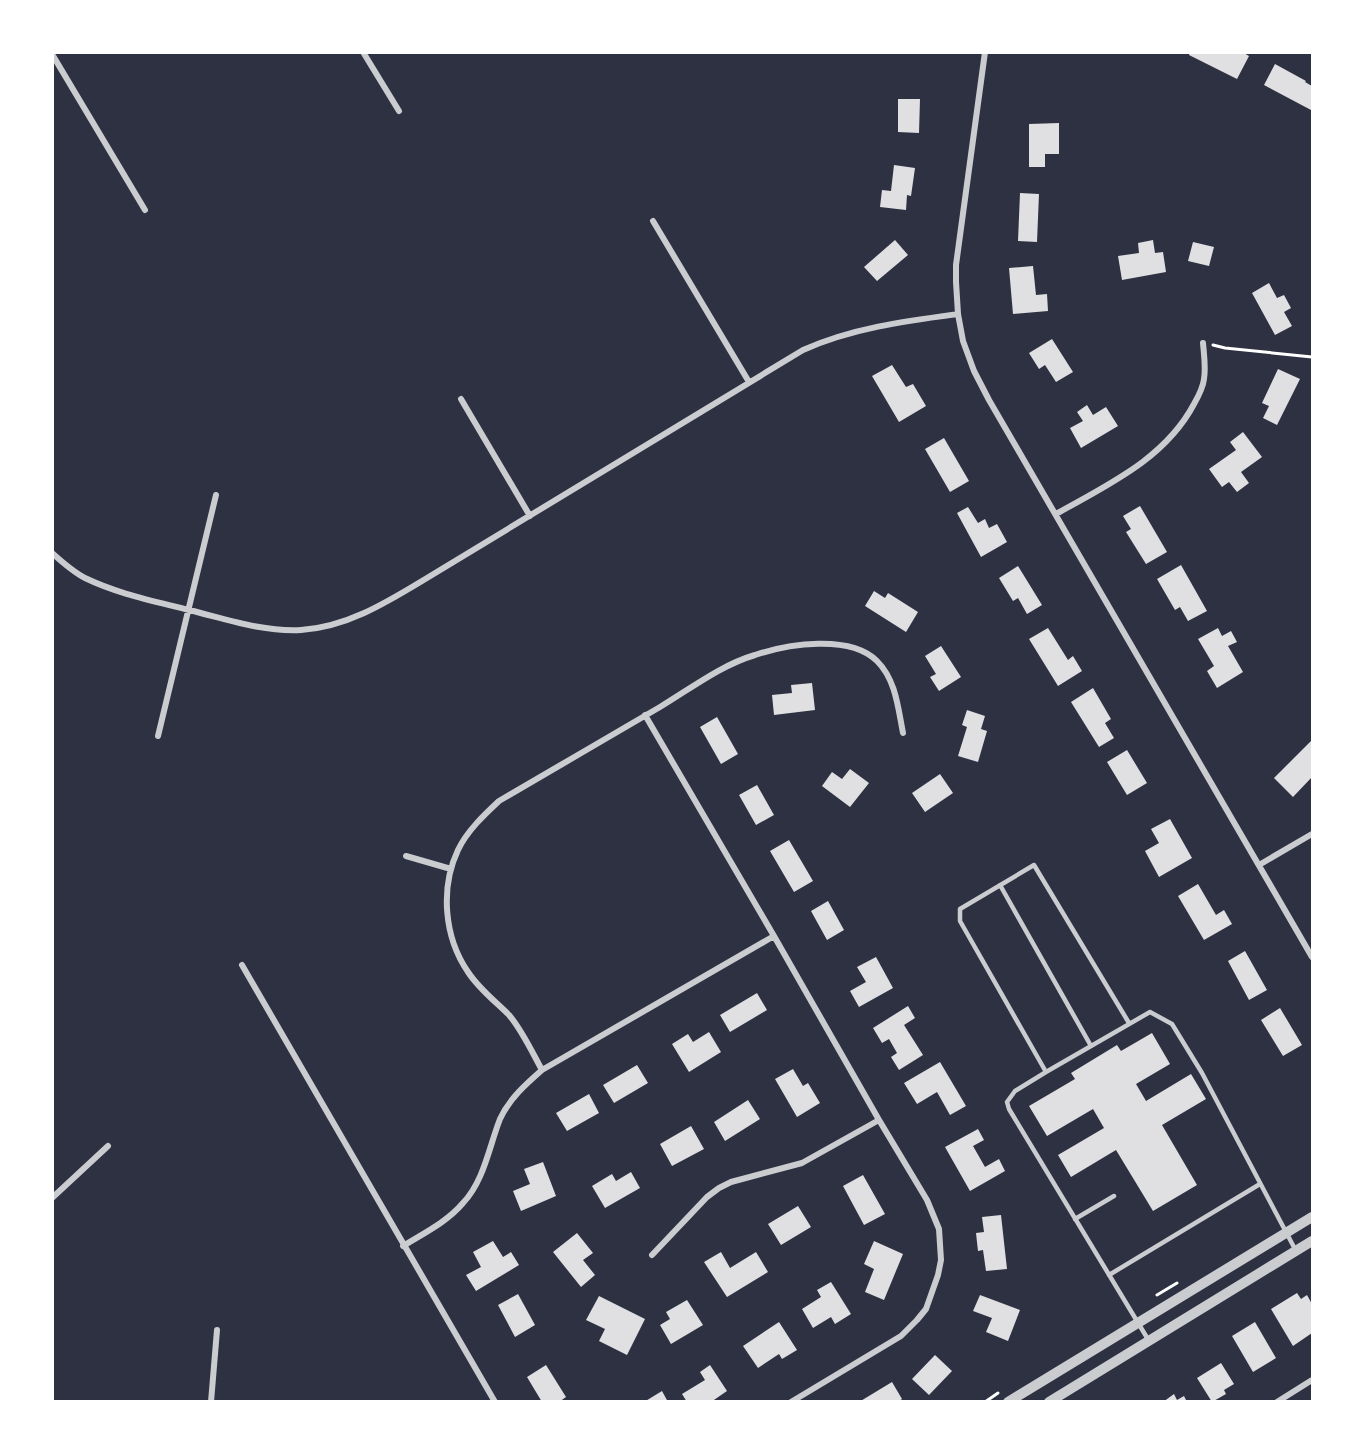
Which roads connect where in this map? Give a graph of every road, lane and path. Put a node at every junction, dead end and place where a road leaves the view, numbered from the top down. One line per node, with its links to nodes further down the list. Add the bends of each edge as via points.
1 (363, 52): 4 (street)
2 (985, 52): 7 (street, via 956,265)
3 (52, 54): 5 (street)
4 (399, 111)
5 (145, 210)
6 (653, 221): 10 (street)
7 (958, 314): 10 (street, via 828,339); 13 (street, via 963,341 980,384)
8 (1203, 343): 9 (path); 13 (street, via 1204,381 1175,432 1144,462)
9 (1312, 357)
10 (750, 382): 14 (street)
11 (461, 399): 14 (street)
12 (216, 495): 16 (street)
13 (1056, 514): 22 (street)
14 (530, 516): 16 (street, via 374,610 353,618 302,630 271,629)
15 (52, 553): 16 (street, via 106,588)
16 (188, 610): 19 (street)
17 (645, 715): 18 (street, via 754,655 826,644 857,648 877,661 896,697); 23 (street, via 499,801 478,821 459,848); 25 (street)
18 (903, 733)
19 (158, 736)
20 (1312, 834): 22 (street)
21 (406, 856): 23 (street)
22 (1259, 865): 26 (street)
23 (451, 869): 30 (street, via 446,894 456,951 467,972 510,1017)
24 (1000, 885): 28 (lane, via 1034,866); 29 (lane); 31 (lane, via 960,909 960,921)
25 (774, 936): 30 (street); 32 (street)
26 (1312, 957)
27 (242, 965): 41 (street)
28 (1129, 1023): 29 (lane); 34 (lane, via 1150,1012 1176,1030)
29 (1091, 1046): 31 (lane)
30 (542, 1070): 41 (street, via 519,1091 501,1117 488,1157 464,1203 443,1222)
31 (1046, 1072): 38 (lane, via 1015,1091 1007,1102)
32 (879, 1120): 43 (street, via 802,1163 719,1188); 51 (street, via 934,1214 941,1260 933,1293 926,1308 901,1336)
33 (108, 1146): 36 (street)
34 (1260, 1184): 39 (lane); 44 (lane)
35 (1114, 1197): 38 (lane)
36 (52, 1198)
37 (1312, 1217): 39 (street)
38 (1075, 1220): 44 (lane)
39 (1286, 1233): 42 (lane); 45 (street)
40 (1312, 1241): 42 (street)
41 (403, 1245): 50 (street)
42 (1296, 1251): 47 (street)
43 (652, 1255)
44 (1109, 1275): 45 (lane)
45 (1138, 1323): 47 (lane); 52 (street)
46 (217, 1330): 49 (street)
47 (1149, 1341): 53 (street)
48 (1312, 1380): 54 (street)
49 (211, 1401)
50 (495, 1401)
51 (791, 1401)
52 (1008, 1401)
53 (1049, 1401)
54 (1277, 1401)

